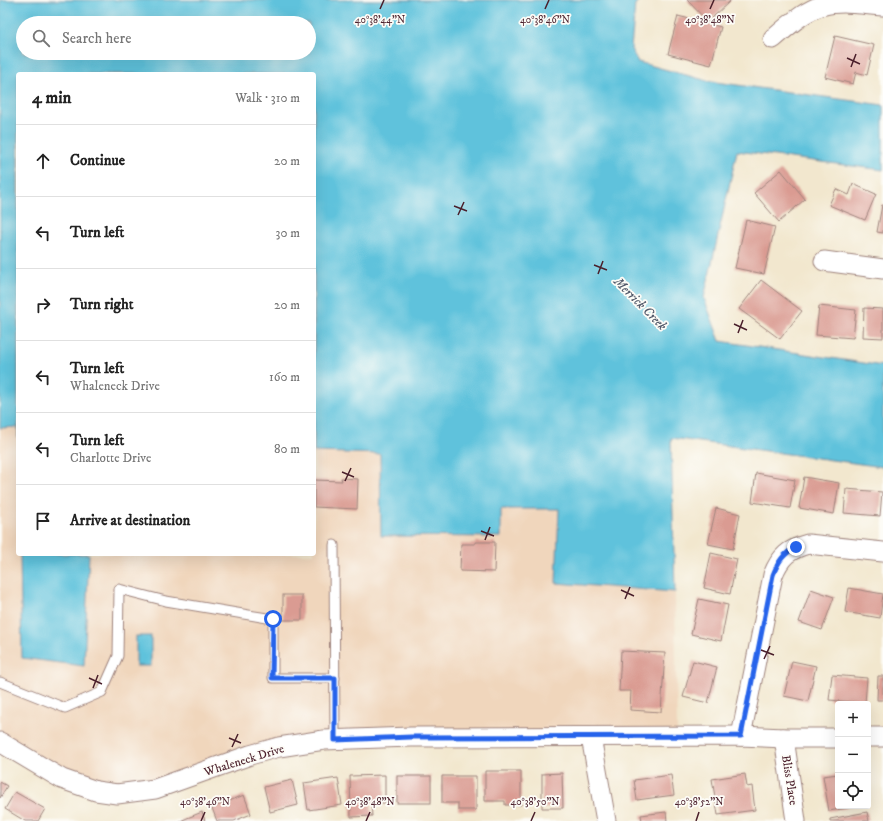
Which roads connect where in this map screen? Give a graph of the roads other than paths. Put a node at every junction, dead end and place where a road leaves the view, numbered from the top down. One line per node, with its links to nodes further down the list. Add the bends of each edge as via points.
1 (883, 6): 2 (street, via 831,1 817,4)
2 (773, 39)
3 (824, 261): 4 (street)
4 (883, 269)
5 (334, 545): 7 (lane)
6 (883, 552): 9 (street, via 808,544 796,547 778,562 773,575)
7 (335, 678): 8 (lane, via 272,678 273,619 166,601 119,589 118,656 102,692 66,708); 15 (lane)
8 (0, 682)
9 (741, 736): 10 (street, Whaleneck Drive); 13 (street, Whaleneck Drive)
10 (591, 737): 15 (street, Whaleneck Drive, via 411,737); 17 (street)
11 (871, 737): 12 (street)
12 (883, 737)
13 (784, 738): 14 (street, Whaleneck Drive); 18 (street, Bliss Place)
14 (835, 738)
15 (335, 740): 16 (street, Whaleneck Drive, via 279,747 155,789 117,794 96,791 62,779)
16 (0, 742)
17 (606, 821)
18 (796, 821)

